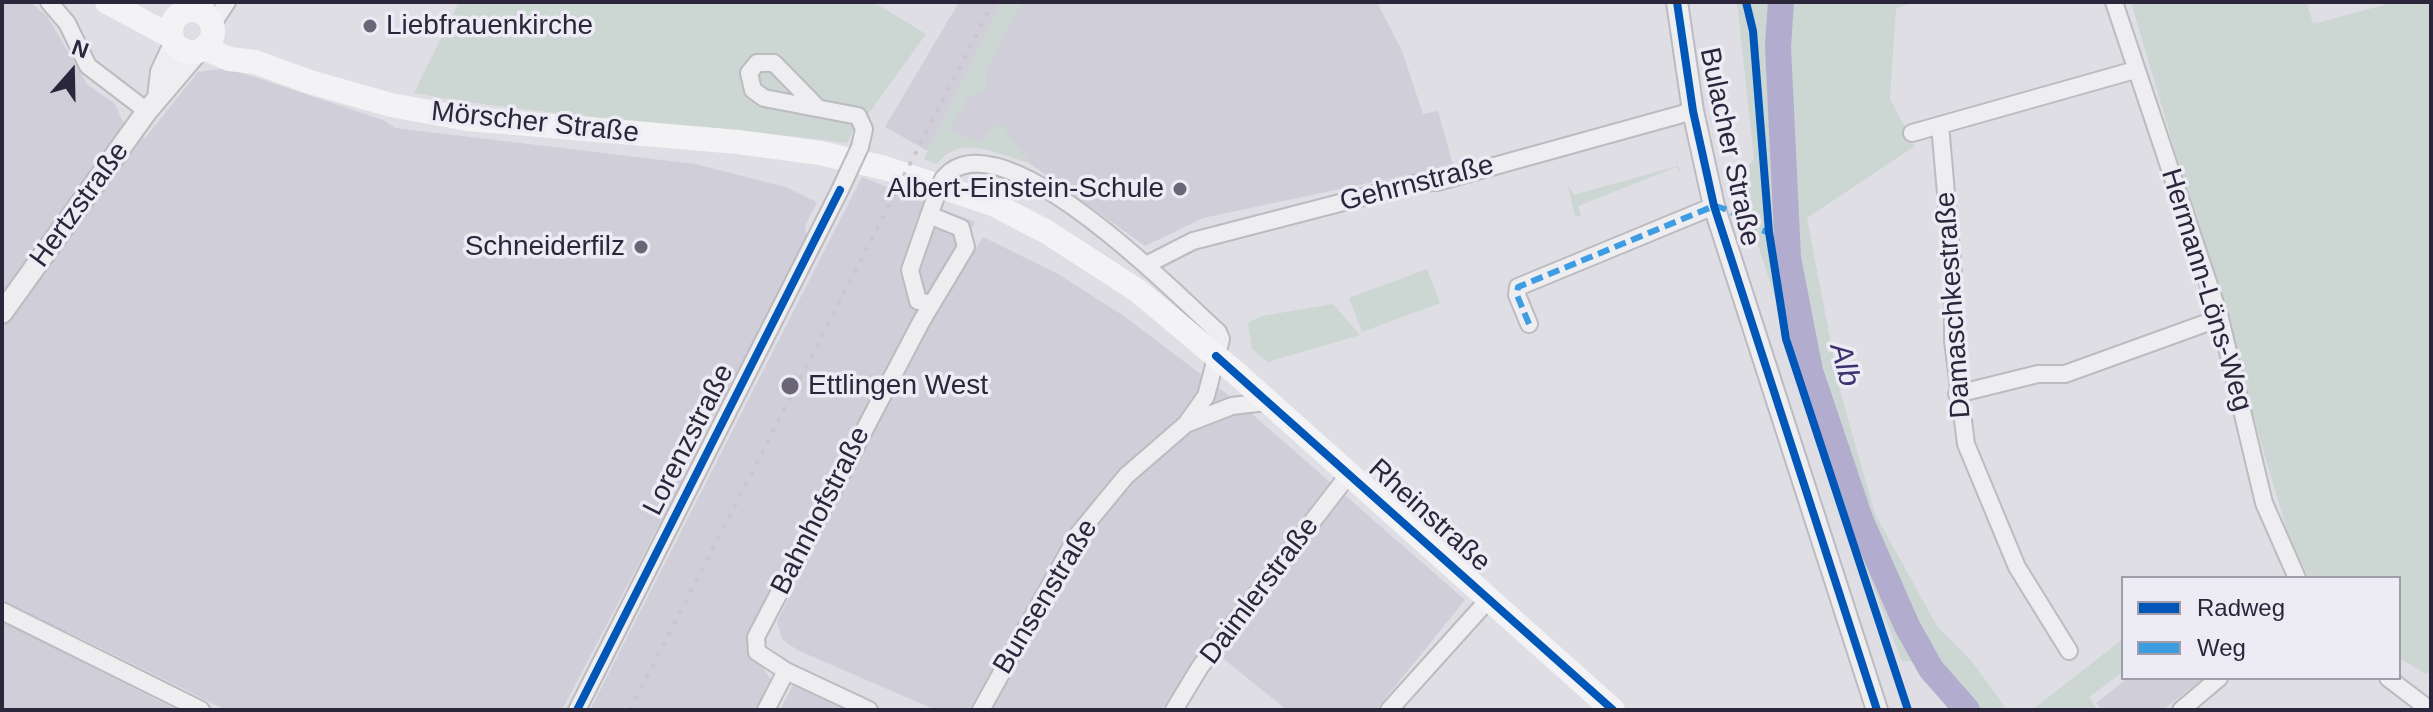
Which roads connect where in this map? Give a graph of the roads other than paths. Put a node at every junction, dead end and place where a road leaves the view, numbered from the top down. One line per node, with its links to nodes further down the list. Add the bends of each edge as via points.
1 (49, 2): 9 (street, via 67,23 88,66)
2 (107, 2): 7 (main road, Mörscher Straße)
3 (128, 2): 7 (main road, Mörscher Straße)
4 (227, 2): 7 (street)
5 (1677, 2): 11 (street, Bulacher Straße)
6 (2114, 2): 8 (street, Hermann-Löns-Weg)
7 (195, 29): 9 (street, Hertzstraße, via 161,72); 14 (main road, Mörscher Straße, via 229,59 255,62 391,105 468,119)
8 (2135, 70): 12 (street); 20 (street, Hermann-Löns-Weg)
9 (152, 104): 19 (street, Hertzstraße)
10 (817, 107): 35 (street, Lorenzstraße, bridge, via 858,116 864,129 860,147)
11 (1693, 111): 15 (street, Bulacher Straße); 17 (street, Gehrnstraße, via 1437,182 1193,241)
12 (1940, 125): 13 (street); 23 (street, Damaschkestraße)
13 (1912, 133)
14 (820, 153): 22 (main road, Rheinstraße, via 885,168 995,205 1138,291)
15 (1714, 206): 21 (street, via 1518,287); 42 (street, Bulacher Straße)
16 (930, 211): 17 (street, bridge, via 950,172 975,164 1019,172 1054,192); 18 (street, via 910,277 918,301); 18 (street, Bahnhofstraße, via 961,228 966,247)
17 (1146, 265): 22 (street, via 1218,332)
18 (932, 304): 31 (street, Bahnhofstraße, via 756,637 757,652)
19 (2, 313)
20 (2220, 318): 23 (street, via 2065,374 2038,374); 27 (street, Hermann-Löns-Weg, via 2264,503)
21 (1529, 324)
22 (1216, 356): 24 (main road, Rheinstraße); 25 (street, Bunsenstraße, via 1210,387)
23 (1957, 394): 30 (street, Damaschkestraße, via 1966,444 1983,491 2017,567)
24 (1266, 402): 25 (street, Bunsenstraße, via 1232,406); 26 (main road, Rheinstraße)
25 (1186, 424): 38 (street, Bunsenstraße, via 1126,476 1079,533)
26 (1349, 474): 28 (main road, Rheinstraße); 39 (street, Daimlerstraße, via 1200,667)
27 (2296, 576)
28 (1489, 599): 40 (street); 41 (main road, Rheinstraße)
29 (2, 611): 34 (street)
30 (2069, 651)
31 (786, 671): 36 (street); 37 (street)
32 (2217, 680): 43 (street)
33 (2391, 680): 44 (street)
34 (201, 710)
35 (577, 710)
36 (766, 710)
37 (869, 710)
38 (981, 710)
39 (1174, 710)
40 (1389, 710)
41 (1613, 710)
42 (1877, 710)
43 (2181, 710)
44 (2430, 710)

